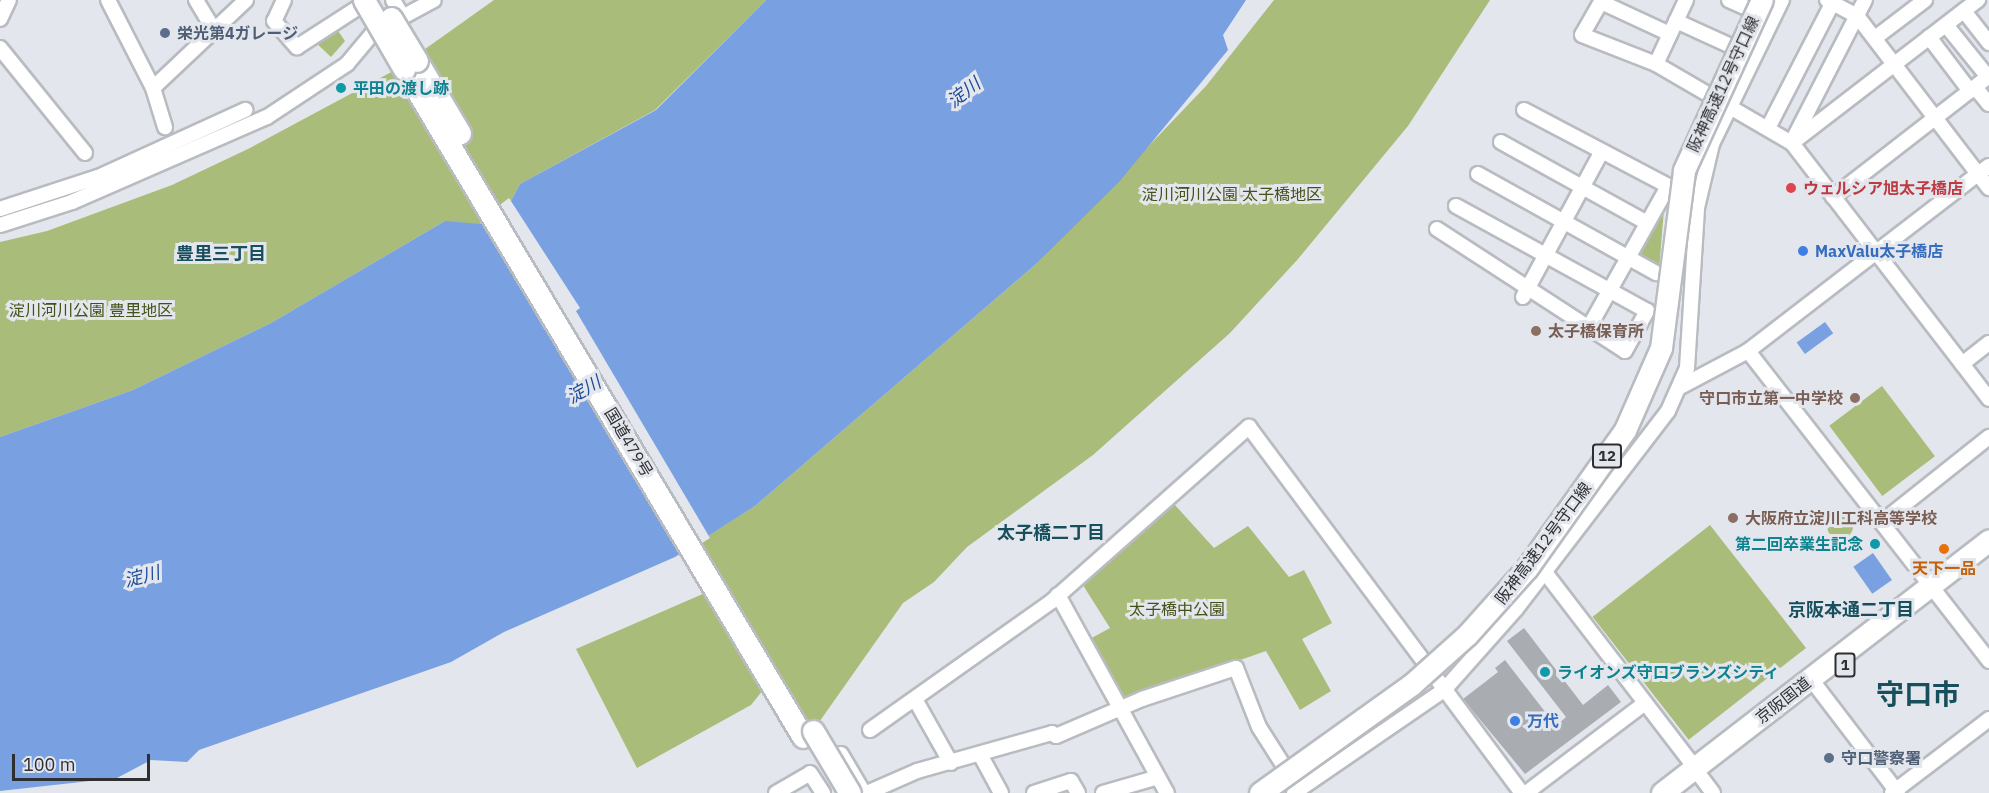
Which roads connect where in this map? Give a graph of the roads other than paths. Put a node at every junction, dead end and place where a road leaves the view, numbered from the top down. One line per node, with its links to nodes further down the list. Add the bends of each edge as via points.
1 (9, 0): 24 (street)
2 (108, 0): 37 (street)
3 (196, 0): 26 (street)
4 (246, 0): 26 (street)
5 (284, 0): 20 (street, via 274,21 297,47)
6 (381, 0): 20 (street); 102 (highway, 国道479号, bridge)
7 (393, 0): 23 (street)
8 (434, 0): 23 (street)
9 (1686, 0): 27 (street)
10 (1730, 0): 19 (street)
11 (1775, 0): 111 (highway, 阪神高速12号守口線, via 1703,155 1692,194 1674,352 1636,437 1537,574 1475,643 1419,693)
12 (1782, 0): 40 (street)
13 (1865, 0): 22 (street)
14 (1877, 0): 22 (street)
15 (1925, 0): 30 (street)
16 (1978, 0): 21 (street)
17 (1602, 1): 27 (street); 34 (street, via 1582,35)
18 (1831, 1): 22 (street); 46 (street)
19 (1757, 3): 32 (street); 110 (highway, 阪神高速12号守口線 / 12, bridge, via 1684,170 1661,348 1625,429 1527,568 1467,635 1392,699)
20 (360, 5): 28 (street); 101 (highway, 国道479号, bridge)
21 (1964, 11): 25 (street); 31 (street)
22 (1857, 16): 30 (street); 48 (street)
23 (403, 17): 28 (street)
24 (0, 19)
25 (1946, 25): 29 (street); 36 (street)
26 (213, 28): 37 (street)
27 (1673, 28): 32 (street); 34 (street)
28 (373, 33): 61 (street, via 347,64 267,117 72,202)
29 (1929, 37): 35 (street); 38 (street)
30 (1875, 38): 35 (street)
31 (1989, 43)
32 (1733, 47): 39 (street)
33 (0, 48): 49 (street)
34 (1656, 64): 39 (street)
35 (1894, 64): 44 (street); 48 (street)
36 (1988, 76): 38 (street)
37 (153, 88): 45 (street)
38 (1973, 89): 41 (street); 44 (street)
39 (1709, 94): 40 (street); 54 (street)
40 (1729, 104): 46 (street); 73 (street, via 1712,144 1697,208)
41 (1989, 104)
42 (245, 110): 58 (street, via 98,177)
43 (1524, 110): 50 (street)
44 (1936, 119): 51 (street); 56 (street)
45 (165, 127)
46 (1768, 128): 48 (street)
47 (1501, 142): 53 (street)
48 (1792, 143): 56 (street)
49 (85, 153)
50 (1601, 153): 53 (street); 54 (street)
51 (1984, 170): 55 (street); 63 (street)
52 (1478, 174): 59 (street)
53 (1583, 187): 59 (street); 60 (street)
54 (1670, 188): 60 (street); 78 (street, via 1659,326 1645,378)
55 (1989, 188)
56 (1833, 197): 63 (street)
57 (1456, 206): 64 (street)
58 (0, 209)
59 (1564, 223): 64 (street); 65 (street)
60 (1647, 223): 65 (street)
61 (0, 225)
62 (1437, 229): 68 (street)
63 (1876, 251): 71 (street); 72 (street)
64 (1546, 256): 67 (street); 68 (street)
65 (1629, 256): 66 (street); 67 (street)
66 (1656, 273)
67 (1610, 290): 69 (street); 69 (street, via 1647,311 1625,351)
68 (1526, 292): 69 (street)
69 (1588, 329)
70 (1989, 343): 72 (street)
71 (1748, 351): 73 (street); 76 (street)
72 (1962, 364): 74 (street)
73 (1682, 386): 80 (street)
74 (1989, 399)
75 (1989, 437): 76 (street)
76 (1882, 522): 81 (street)
77 (1989, 540): 81 (highway, 京阪国道 / 1)
78 (1530, 552): 80 (street); 84 (street)
79 (1989, 555): 81 (highway, 京阪国道 / 1)
80 (1545, 573): 86 (street); 88 (street)
81 (1934, 590): 83 (street); 85 (highway, 京阪国道 / 1); 97 (highway, 京阪国道 / 1)
82 (1058, 595): 84 (street, via 1249,428); 87 (street); 89 (street)
83 (1986, 652)
84 (1429, 665): 86 (street); 95 (street)
85 (1817, 687): 97 (highway, 京阪国道 / 1); 98 (street)
86 (1444, 690): 112 (street); 113 (street)
87 (916, 701): 91 (street); 94 (street)
88 (1645, 703): 97 (street); 113 (street)
89 (1124, 708): 93 (street, via 1056,736 1052,733); 95 (street, via 1236,668 1259,727); 96 (street)
90 (1989, 719): 98 (street)
91 (870, 730)
92 (841, 754): 103 (street)
93 (981, 756): 94 (street); 104 (street)
94 (951, 763): 103 (street)
95 (1285, 768): 109 (street)
96 (1155, 778): 107 (street); 108 (street)
97 (1703, 779): 114 (highway, 京阪国道 / 1); 115 (highway, 京阪国道 / 1)
98 (1895, 792)
99 (776, 793): 100 (street, via 810,773)
100 (823, 793)
101 (837, 793)
102 (850, 793)
103 (865, 793)
104 (1001, 793)
105 (1034, 793): 106 (street, via 1071,781)
106 (1078, 793)
107 (1102, 793)
108 (1167, 793)
109 (1247, 793)
110 (1260, 793)
111 (1280, 793)
112 (1294, 793)
113 (1524, 793)
114 (1662, 793)
115 (1681, 793)

